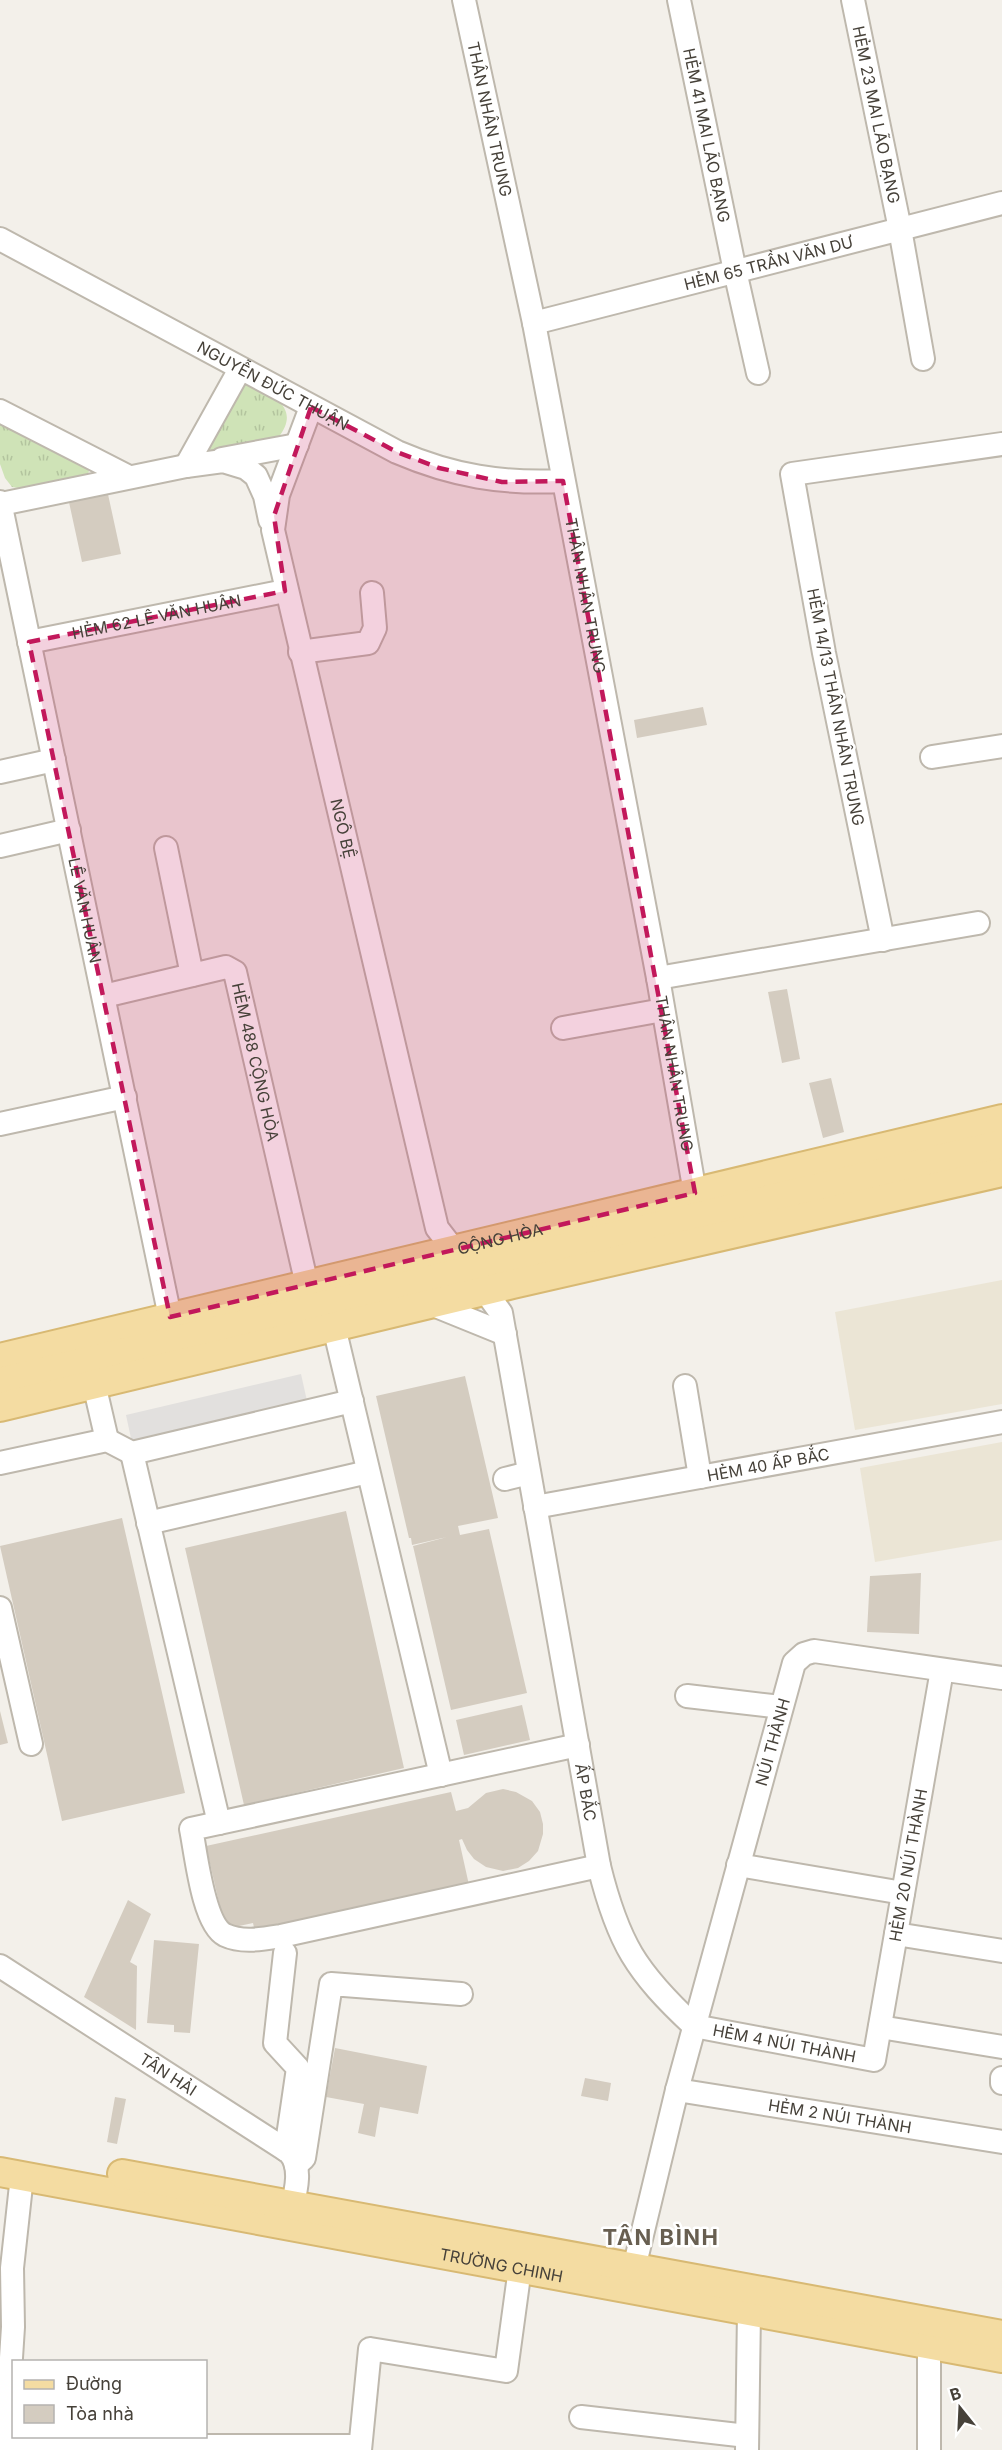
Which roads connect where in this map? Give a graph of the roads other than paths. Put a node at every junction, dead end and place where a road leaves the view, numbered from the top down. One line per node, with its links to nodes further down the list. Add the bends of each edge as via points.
1 (464, 0): 8 (street, THÂN NHÂN TRUNG)
2 (679, 0): 7 (street, HẺM 41 MAI LÃO BẠNG)
3 (853, 0): 5 (street, HẺM 23 MAI LÃO BẠNG)
4 (1002, 203): 5 (street, HẺM 65 TRẦN VĂN DƯ)
5 (900, 229): 7 (street, HẺM 65 TRẦN VĂN DƯ); 9 (street, HẺM 23 MAI LÃO BẠNG)
6 (0, 239): 10 (street, NGUYỄN ĐỨC THUẬN)
7 (735, 271): 8 (street, HẺM 65 TRẦN VĂN DƯ); 11 (street, HẺM 41 MAI LÃO BẠNG)
8 (534, 323): 18 (street, THÂN NHÂN TRUNG)
9 (923, 359)
10 (240, 369): 12 (street, NGUYỄN ĐỨC THUẬN); 16 (street)
11 (758, 373)
12 (311, 407): 14 (street, NGÔ BỆ); 18 (street, NGUYỄN ĐỨC THUẬN, via 397,452 440,468 502,482)
13 (0, 411): 17 (street)
14 (297, 445): 16 (street); 20 (street, NGÔ BỆ, via 278,495)
15 (1002, 445): 34 (street, HẺM 14/13 THÂN NHÂN TRUNG, via 792,474)
16 (196, 464): 17 (street); 20 (street, via 232,463 256,476)
17 (129, 477): 19 (street)
18 (562, 481): 36 (street, THÂN NHÂN TRUNG)
19 (0, 503): 23 (street, LÊ VĂN HUÂN)
20 (273, 530): 21 (street, NGÔ BỆ)
21 (285, 591): 24 (street, HẺM 62 LÊ VĂN HUÂN); 25 (street, NGÔ BỆ)
22 (372, 593): 25 (street, via 375,627 368,643)
23 (10, 601): 24 (street, LÊ VĂN HUÂN)
24 (29, 642): 28 (street, LÊ VĂN HUÂN)
25 (300, 652): 46 (street, NGÔ BỆ, via 437,1227)
26 (1002, 747): 27 (street)
27 (932, 757)
28 (54, 760): 29 (street); 30 (street, LÊ VĂN HUÂN)
29 (0, 772)
30 (69, 830): 31 (street); 37 (street, LÊ VĂN HUÂN)
31 (0, 846)
32 (166, 848): 35 (street)
33 (978, 923): 34 (street)
34 (883, 940): 36 (street)
35 (192, 975): 37 (street, HẺM 488 CỘNG HÒA); 47 (street, HẺM 488 CỘNG HÒA, via 226,967 236,972)
36 (658, 978): 38 (street, THÂN NHÂN TRUNG)
37 (104, 996): 40 (street, LÊ VĂN HUÂN)
38 (663, 1010): 39 (street); 45 (street, THÂN NHÂN TRUNG)
39 (563, 1028)
40 (125, 1097): 42 (street); 49 (street, LÊ VĂN HUÂN)
41 (1002, 1119): 45 (main road, CỘNG HÒA)
42 (0, 1124)
43 (1002, 1144): 46 (main road, CỘNG HÒA)
44 (1002, 1172): 46 (main road, CỘNG HÒA)
45 (695, 1192): 46 (main road, CỘNG HÒA)
46 (469, 1270): 47 (main road, CỘNG HÒA); 48 (main road, CỘNG HÒA); 51 (street, ẤP BẮC, via 501,1313); 53 (main road, CỘNG HÒA)
47 (307, 1285): 49 (main road, CỘNG HÒA)
48 (431, 1304): 50 (main road, CỘNG HÒA); 51 (street)
49 (170, 1317): 52 (main road, CỘNG HÒA)
50 (334, 1327): 54 (main road, CỘNG HÒA); 56 (street)
51 (505, 1334): 63 (street, ẤP BẮC)
52 (0, 1358)
53 (0, 1382)
54 (94, 1384): 57 (main road, CỘNG HÒA); 59 (street)
55 (686, 1386): 64 (street)
56 (352, 1401): 60 (street); 62 (street)
57 (0, 1407)
58 (1002, 1422): 64 (street, HẺM 40 ẤP BẮC)
59 (107, 1440): 60 (street); 61 (street)
60 (132, 1453): 67 (street)
61 (0, 1463)
62 (368, 1472): 67 (street); 75 (street)
63 (529, 1473): 65 (street); 66 (street, ẤP BẮC)
64 (700, 1477): 66 (street, HẺM 40 ẤP BẮC)
65 (505, 1479)
66 (536, 1507): 74 (street, ẤP BẮC)
67 (148, 1523): 76 (street)
68 (0, 1608): 73 (street)
69 (942, 1670): 70 (street, NÚI THÀNH); 72 (street, NÚI THÀNH, via 809,1652 792,1665); 79 (street, HẺM 20 NÚI THÀNH)
70 (1002, 1678)
71 (687, 1696): 72 (street)
72 (781, 1707): 77 (street, NÚI THÀNH)
73 (31, 1744)
74 (578, 1745): 75 (street); 78 (street, ẤP BẮC)
75 (441, 1775): 76 (street)
76 (219, 1823): 78 (street, via 190,1829 213,1924 224,1934 240,1938 281,1936)
77 (738, 1864): 79 (street); 85 (street, NÚI THÀNH)
78 (598, 1866): 85 (street, ẤP BẮC, via 612,1916 627,1949 649,1982)
79 (903, 1893): 80 (street, HẺM 20 NÚI THÀNH)
80 (896, 1934): 81 (street); 86 (street, HẺM 20 NÚI THÀNH)
81 (1002, 1951)
82 (285, 1953): 94 (street, via 275,2043 298,2068)
83 (0, 1966): 94 (street, TÂN HẢI)
84 (461, 1994): 94 (street, via 331,1984 304,2158)
85 (694, 2026): 88 (street, HẺM 4 NÚI THÀNH); 91 (street)
86 (880, 2027): 87 (street); 88 (street, HẺM 20 NÚI THÀNH)
87 (1002, 2047)
88 (874, 2060)
89 (1002, 2078): 90 (street)
90 (1002, 2083)
91 (677, 2090): 92 (street, HẺM 2 NÚI THÀNH); 98 (street)
92 (1002, 2142)
93 (0, 2152): 96 (main road, TRƯỜNG CHINH)
94 (291, 2157): 96 (street, via 297,2172)
95 (11, 2174): 96 (main road, TRƯỜNG CHINH); 105 (street, via 13,2327)
96 (290, 2215): 97 (main road, TRƯỜNG CHINH); 98 (main road, TRƯỜNG CHINH)
97 (520, 2268): 98 (main road, TRƯỜNG CHINH); 106 (street, via 506,2371 370,2349)
98 (632, 2279): 99 (main road, TRƯỜNG CHINH); 100 (main road, TRƯỜNG CHINH)
99 (749, 2311): 100 (main road, TRƯỜNG CHINH); 104 (street)
100 (929, 2333): 101 (main road, TRƯỜNG CHINH); 102 (main road, TRƯỜNG CHINH); 107 (street)
101 (1002, 2335)
102 (1002, 2358)
103 (581, 2417): 104 (street)
104 (747, 2443)
105 (4, 2447): 106 (street)
106 (360, 2448)
107 (929, 2450)

